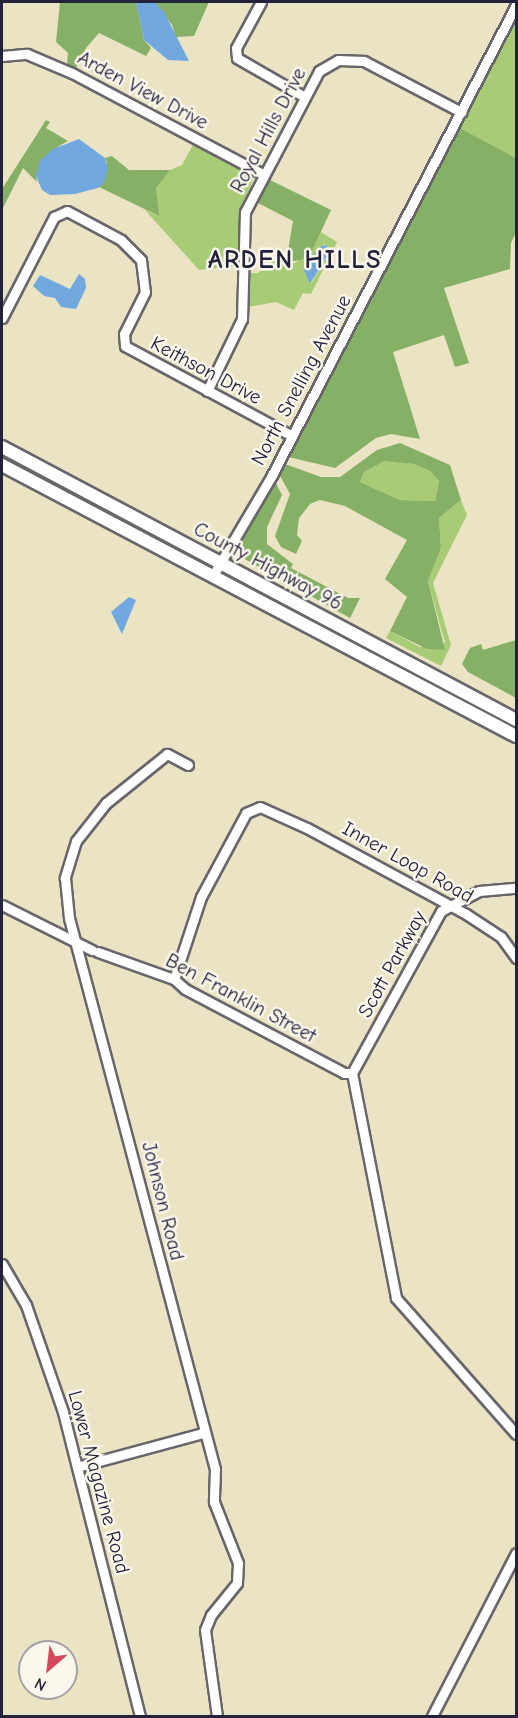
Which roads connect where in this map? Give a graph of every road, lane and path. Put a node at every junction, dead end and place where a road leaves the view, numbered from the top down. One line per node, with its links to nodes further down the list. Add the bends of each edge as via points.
1 (261, 2): 4 (street, via 236,48 237,58)
2 (516, 5): 5 (street, North Snelling Avenue)
3 (2, 56): 6 (street, Arden View Drive, via 27,54 72,73)
4 (303, 96): 5 (street, Royal Hills Drive, via 319,71 338,60 351,59 371,64); 6 (street, Royal Hills Drive)
5 (461, 112): 9 (street, North Snelling Avenue)
6 (263, 174): 8 (street, Royal Hills Drive, via 248,203 242,226 242,319)
7 (2, 318): 8 (street, Keithson Drive, via 54,217 68,211 122,240 141,260 145,292 124,334 125,346)
8 (207, 391): 9 (street, Keithson Drive)
9 (292, 436): 12 (street, North Snelling Avenue)
10 (2, 447): 12 (main road, County Highway 96)
11 (2, 465): 13 (main road, County Highway 96)
12 (220, 563): 13 (street, North Snelling Avenue); 14 (main road, County Highway 96)
13 (212, 577): 15 (main road, County Highway 96)
14 (516, 720)
15 (516, 736)
16 (188, 765): 20 (street, Johnson Road, via 167,754 106,804 76,841 65,878)
17 (516, 888): 18 (street, Scott Parkway, via 479,891)
18 (448, 904): 21 (street, Inner Loop Road, via 501,937); 22 (street, Inner Loop Road, via 273,810 260,807 246,813 191,918 186,948); 23 (street, Scott Parkway)
19 (2, 905): 20 (street, Ben Franklin Street)
20 (76, 942): 22 (street, Ben Franklin Street); 25 (street, Johnson Road)
21 (516, 957)
22 (174, 979): 23 (street, Ben Franklin Street, via 185,989 322,1062)
23 (352, 1073): 26 (street, via 396,1298)
24 (2, 1264): 27 (street, Lower Magazine Road, via 26,1305 63,1412)
25 (203, 1433): 27 (street); 30 (street, Johnson Road, via 215,1469 214,1502 227,1530 238,1571 234,1588 211,1615 205,1630)
26 (516, 1434)
27 (77, 1467): 29 (street, Lower Magazine Road)
28 (516, 1553): 31 (street)
29 (140, 1716)
30 (217, 1716)
31 (432, 1716)

